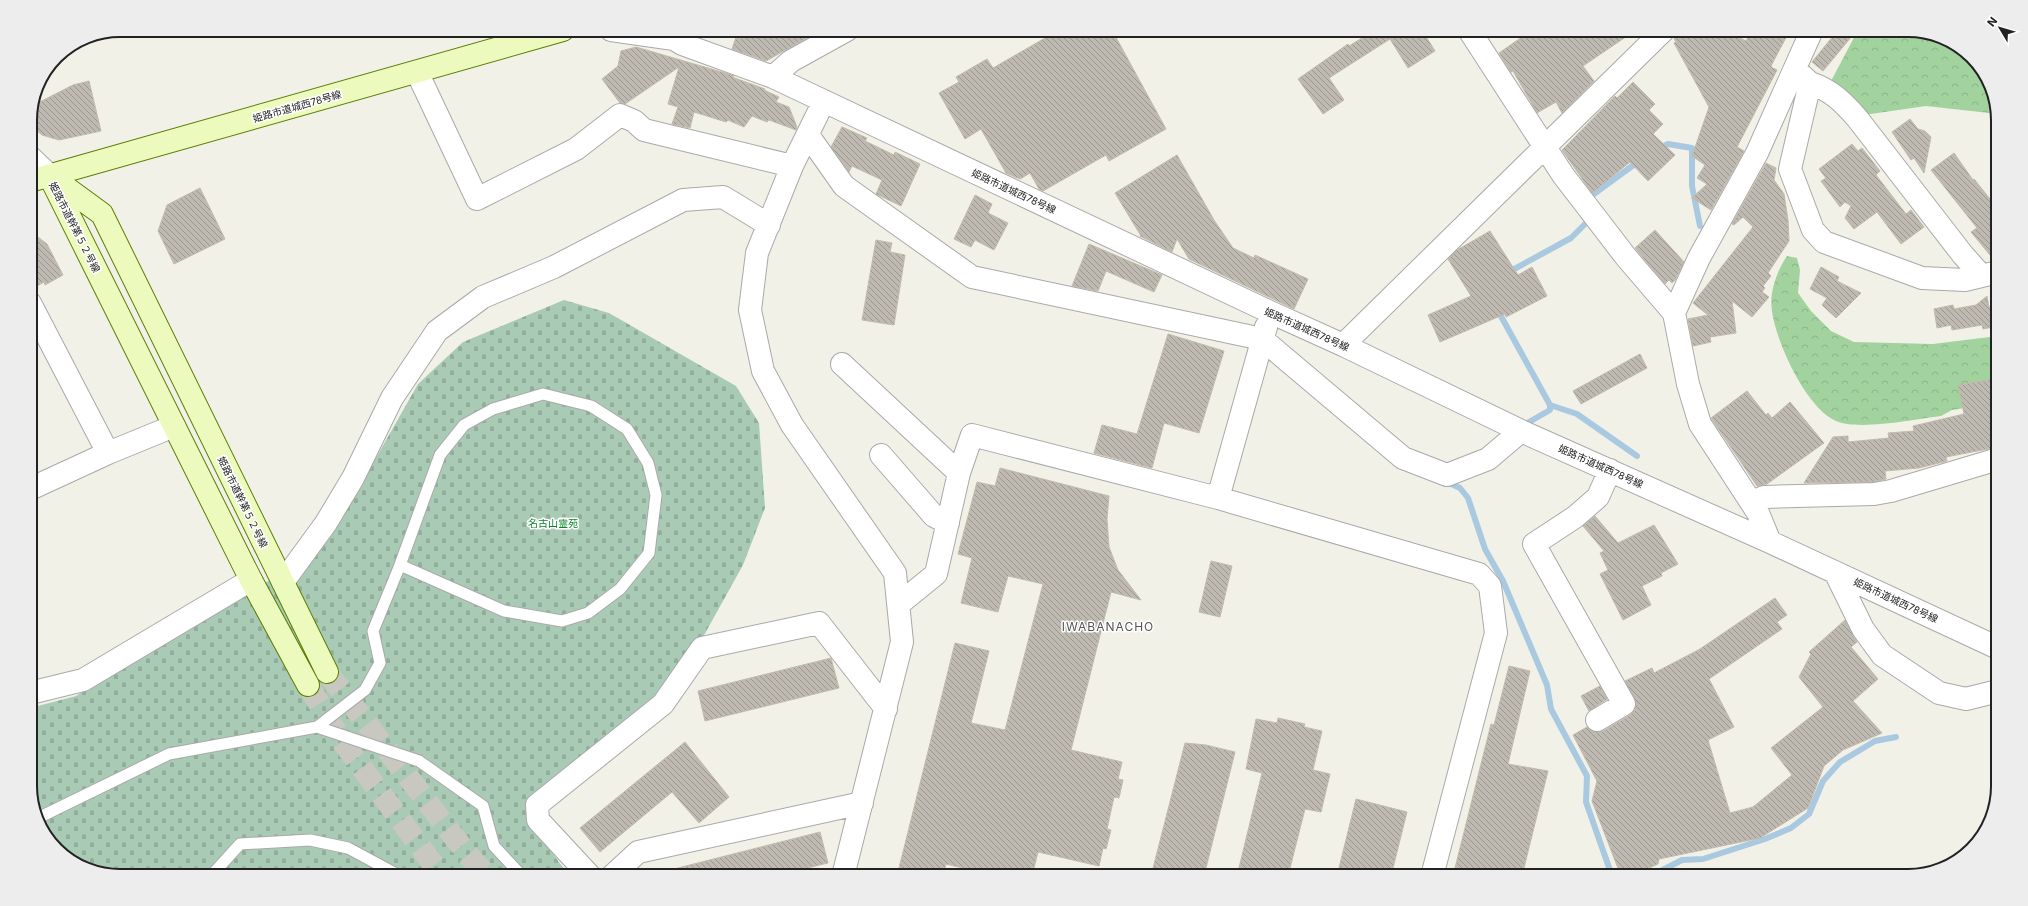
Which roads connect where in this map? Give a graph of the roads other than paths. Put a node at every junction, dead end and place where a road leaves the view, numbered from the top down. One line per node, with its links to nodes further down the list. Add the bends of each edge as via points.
1 (539, 37): 7 (street, 姫路市道城西78号線)
2 (666, 37): 8 (street, 姫路市道城西78号線)
3 (834, 37): 8 (street, via 791,61)
4 (1474, 37): 12 (street)
5 (1657, 37): 12 (street)
6 (1810, 37): 9 (street)
7 (417, 72): 13 (street, via 477,198 576,150 620,115 634,121 644,130); 14 (street, 姫路市道城西78号線)
8 (773, 76): 10 (street, 姫路市道城西78号線)
9 (1802, 76): 16 (street, via 1839,97); 16 (street, via 1790,169 1813,230 1824,242 1922,278 1965,280); 18 (street, via 1756,153 1699,258)
10 (824, 101): 11 (street); 17 (street, 姫路市道城西78号線)
11 (808, 135): 13 (street); 20 (street, via 844,186 972,277)
12 (1546, 147): 18 (street, via 1563,175 1626,257); 21 (street)
13 (792, 166): 15 (street)
14 (40, 178): 23 (street, 姫路市道幹第５２号線); 38 (street, 姫路市道幹第５２号線, via 102,214)
15 (769, 225): 38 (street, via 723,197 683,200 554,267 483,297 437,331 392,398 353,478 326,523); 39 (street, via 757,253 750,310 763,372 792,425 896,573)
16 (1990, 274)
17 (1270, 312): 20 (street); 21 (street, 姫路市道城西78号線)
18 (1674, 313): 32 (street, via 1688,384 1700,424)
19 (37, 316): 25 (street)
20 (1262, 339): 24 (street, via 1403,458 1447,475 1488,460); 31 (street)
21 (1343, 345): 24 (street, 姫路市道城西78号線)
22 (842, 364): 29 (street)
23 (174, 426): 25 (street); 37 (street, 姫路市道幹第５２号線)
24 (1521, 431): 28 (street, 姫路市道城西78号線)
25 (108, 453): 30 (street)
26 (881, 455): 33 (street, via 934,516)
27 (1991, 461): 32 (street, via 1874,494 1764,497)
28 (1610, 470): 34 (street, 姫路市道城西78号線); 46 (street, via 1598,497 1575,517 1534,544 1624,704)
29 (959, 473): 31 (street, via 972,436); 33 (street)
30 (37, 486)
31 (1218, 498): 56 (street, via 1479,574 1490,586 1496,633)
32 (1751, 502): 34 (street, via 1758,512)
33 (948, 522): 39 (street, via 936,574)
34 (1770, 542): 36 (street, 姫路市道城西78号線)
35 (400, 564): 35 (lane, via 504,611 562,621 588,613 620,589 649,553 656,495 648,463 627,429 591,406 543,394 493,408 464,425 440,455); 47 (lane, via 373,631 380,663 365,690)
36 (1835, 572): 40 (street, 姫路市道城西78号線); 44 (street, via 1863,629 1882,655 1939,693 1966,699)
37 (251, 580): 42 (street, 姫路市道幹第５２号線); 43 (street, via 83,680)
38 (283, 582): 41 (street, 姫路市道幹第５２号線)
39 (899, 604): 45 (street, via 902,642)
40 (1991, 645)
41 (327, 672)
42 (308, 685)
43 (37, 691)
44 (1991, 693)
45 (886, 709): 48 (street); 53 (street, via 819,623 702,648 663,704 537,805 538,820)
46 (1597, 720)
47 (317, 727): 49 (lane, via 169,754); 52 (lane, via 419,761 483,806 494,846)
48 (862, 802): 54 (street, via 638,852); 55 (street)
49 (42, 816)
50 (217, 869): 51 (lane, via 240,844 310,840 348,848)
51 (387, 869)
52 (515, 869)
53 (584, 869)
54 (620, 869)
55 (845, 869)
56 (1434, 869)

